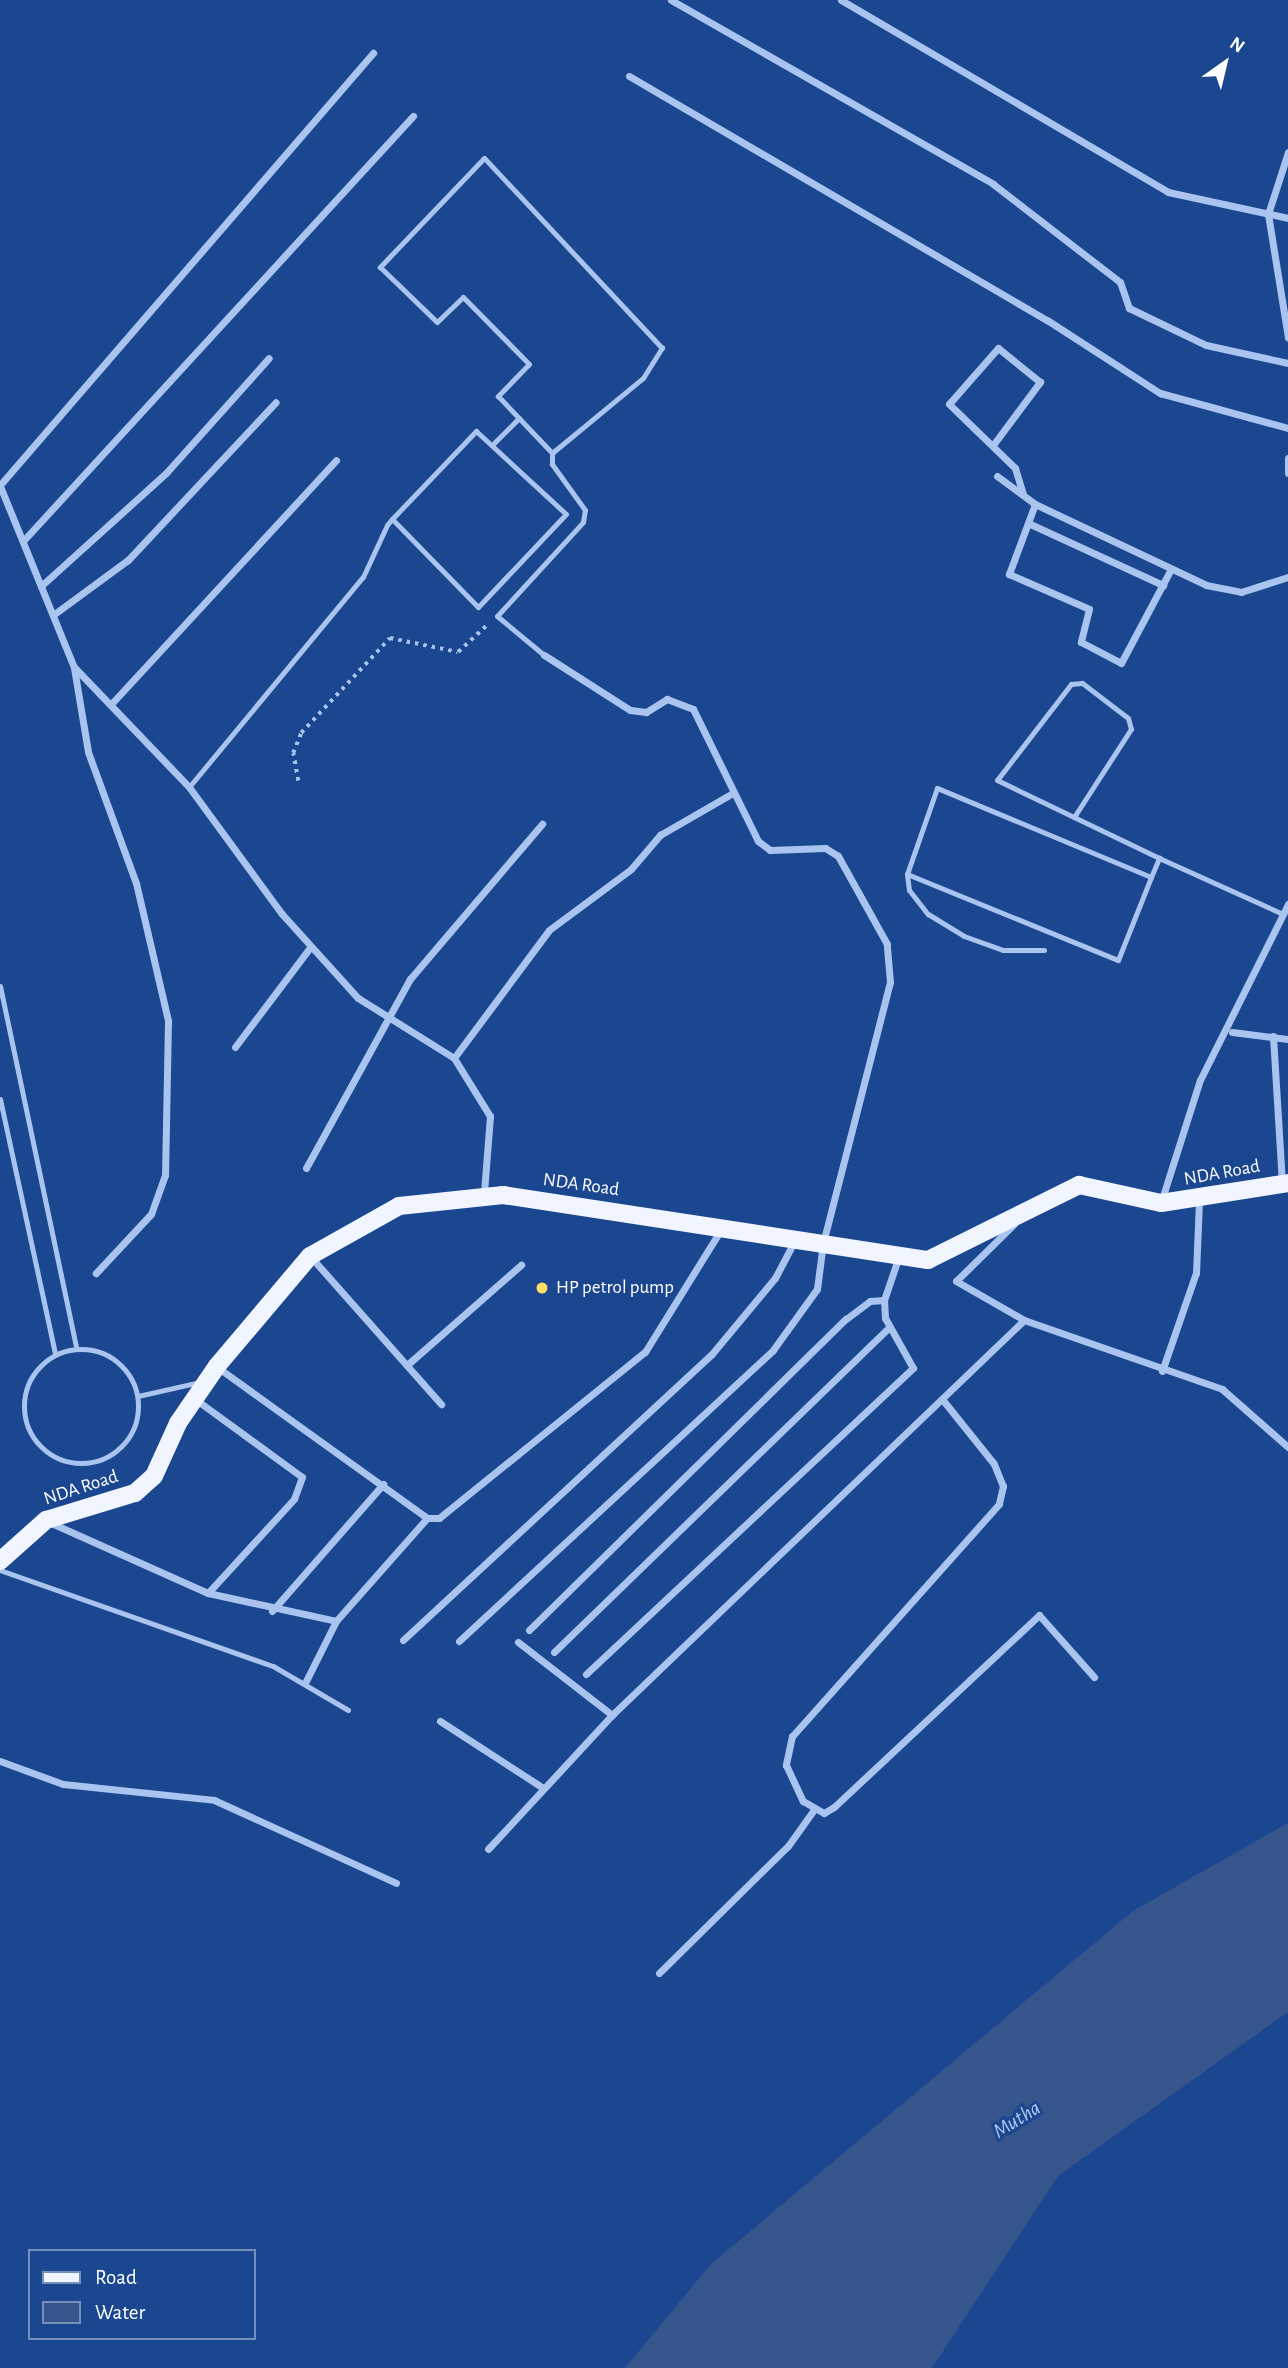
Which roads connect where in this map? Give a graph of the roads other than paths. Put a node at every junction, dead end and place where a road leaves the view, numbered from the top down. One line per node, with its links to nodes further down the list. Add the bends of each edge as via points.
1 (671, 0): 11 (street, via 993,184 1120,282 1129,308 1206,345)
2 (841, 0): 7 (street, via 1139,178 1197,202)
3 (373, 53): 22 (street)
4 (629, 76): 14 (street, via 1047,320 1160,393)
5 (413, 116): 27 (street)
6 (1288, 152): 7 (street)
7 (1268, 214): 8 (street); 9 (street)
8 (1288, 218)
9 (1288, 337)
10 (269, 358): 31 (street, via 166,474)
11 (1288, 363)
12 (276, 402): 32 (street, via 128,560)
13 (519, 418): 16 (lane); 17 (lane); 17 (lane, via 498,397 529,364 463,297 437,322 380,267 484,158 662,348 643,378)
14 (1288, 428)
15 (993, 445): 15 (street, via 949,404 998,348 1040,382); 23 (street, via 1015,468)
16 (492, 446): 25 (lane, via 476,431); 25 (lane, via 566,514 478,607)
17 (552, 453): 33 (lane, via 552,464 585,510 583,522 498,615)
18 (1288, 458): 20 (street)
19 (336, 460): 35 (street)
20 (1288, 473)
21 (997, 475): 23 (street)
22 (0, 485): 27 (street)
23 (1023, 494): 24 (street)
24 (1035, 504): 26 (street); 28 (street)
25 (392, 519): 36 (lane, via 363,577)
26 (1028, 523): 30 (street); 30 (street, via 1009,574 1089,609 1082,642 1121,663)
27 (23, 541): 31 (street)
28 (1171, 569): 29 (street, via 1241,592); 30 (street)
29 (1288, 577)
30 (1163, 585)
31 (41, 586): 32 (street)
32 (53, 615): 34 (street)
33 (544, 656): 37 (street, via 630,710 646,712 667,699 693,709)
34 (74, 667): 35 (street); 67 (street, via 88,752 136,883 168,1021 165,1175 151,1214)
35 (113, 702): 36 (street)
36 (188, 787): 45 (street)
37 (731, 794): 53 (street, via 660,835 631,869 549,930); 63 (street, via 748,830 770,850 825,848 838,856 892,960)
38 (1074, 817): 38 (lane, via 998,780 1071,684 1082,683 1128,718 1132,729); 40 (lane)
39 (542, 824): 48 (street, via 444,933)
40 (1159, 858): 42 (lane); 44 (lane)
41 (907, 874): 42 (lane, via 1118,960); 42 (lane, via 937,788); 46 (lane, via 909,890 928,914 964,936 1003,950)
42 (1151, 877)
43 (1288, 904): 44 (street)
44 (1283, 914): 59 (street, via 1200,1080)
45 (311, 946): 48 (street, via 358,998); 52 (street)
46 (1044, 950)
47 (0, 986): 71 (lane)
48 (387, 1018): 53 (street); 55 (street)
49 (1231, 1032): 50 (street)
50 (1273, 1036): 51 (street); 56 (street)
51 (1288, 1039)
52 (235, 1047)
53 (454, 1058): 57 (street, via 490,1116)
54 (0, 1099): 72 (lane)
55 (306, 1168)
56 (1285, 1184): 58 (main road, NDA Road)
57 (484, 1194): 61 (main road, NDA Road); 65 (main road, NDA Road, via 399,1206)
58 (1199, 1201): 59 (main road, NDA Road); 74 (street, via 1196,1273)
59 (1161, 1203): 60 (main road, NDA Road, via 1079,1185)
60 (1027, 1213): 64 (main road, NDA Road, via 928,1260); 69 (street, via 956,1281)
61 (722, 1227): 62 (main road, NDA Road); 82 (street, via 698,1276 645,1352 439,1518)
62 (796, 1239): 63 (main road, NDA Road); 90 (street, via 775,1278 710,1355)
63 (823, 1243): 64 (main road, NDA Road); 91 (street, via 817,1289 773,1350)
64 (899, 1255): 68 (street)
65 (310, 1256): 73 (street); 75 (main road, NDA Road)
66 (521, 1265): 73 (street)
67 (96, 1273)
68 (884, 1300): 70 (street); 89 (street, via 870,1301 846,1319)
69 (1024, 1320): 74 (street); 78 (street)
70 (889, 1327): 93 (street); 94 (street, via 913,1368)
71 (76, 1348): 72 (lane); 76 (lane, via 122,1366)
72 (55, 1354): 76 (lane, via 39,1366 24,1402 35,1440 49,1454 87,1464 106,1458 134,1430)
73 (407, 1365): 79 (street)
74 (1162, 1370): 80 (street, via 1222,1389)
75 (212, 1373): 76 (lane); 77 (main road, NDA Road); 81 (street)
76 (138, 1396)
77 (194, 1399): 83 (main road, NDA Road, via 154,1476 135,1493); 86 (street, via 302,1477 294,1499)
78 (942, 1399): 98 (street); 102 (street, via 994,1464 1003,1486 999,1504 792,1736 786,1765)
79 (441, 1404)
80 (1288, 1447)
81 (383, 1484): 82 (street); 87 (street)
82 (427, 1518): 88 (street)
83 (46, 1520): 84 (main road, NDA Road); 86 (street)
84 (0, 1561)
85 (0, 1570): 96 (lane, via 273,1666)
86 (208, 1593): 87 (street)
87 (272, 1611): 88 (street)
88 (336, 1621): 96 (street)
89 (530, 1630)
90 (403, 1640)
91 (459, 1641)
92 (519, 1642): 98 (street)
93 (554, 1652)
94 (586, 1674)
95 (1094, 1677): 102 (street, via 1039,1615 834,1807)
96 (305, 1683): 97 (lane)
97 (348, 1710)
98 (612, 1715): 101 (street)
99 (440, 1721): 101 (street)
100 (0, 1761): 104 (street, via 63,1784 214,1800)
101 (542, 1787): 103 (street)
102 (813, 1811): 105 (street, via 788,1846)
103 (488, 1849)
104 (396, 1883)
105 (659, 1973)

